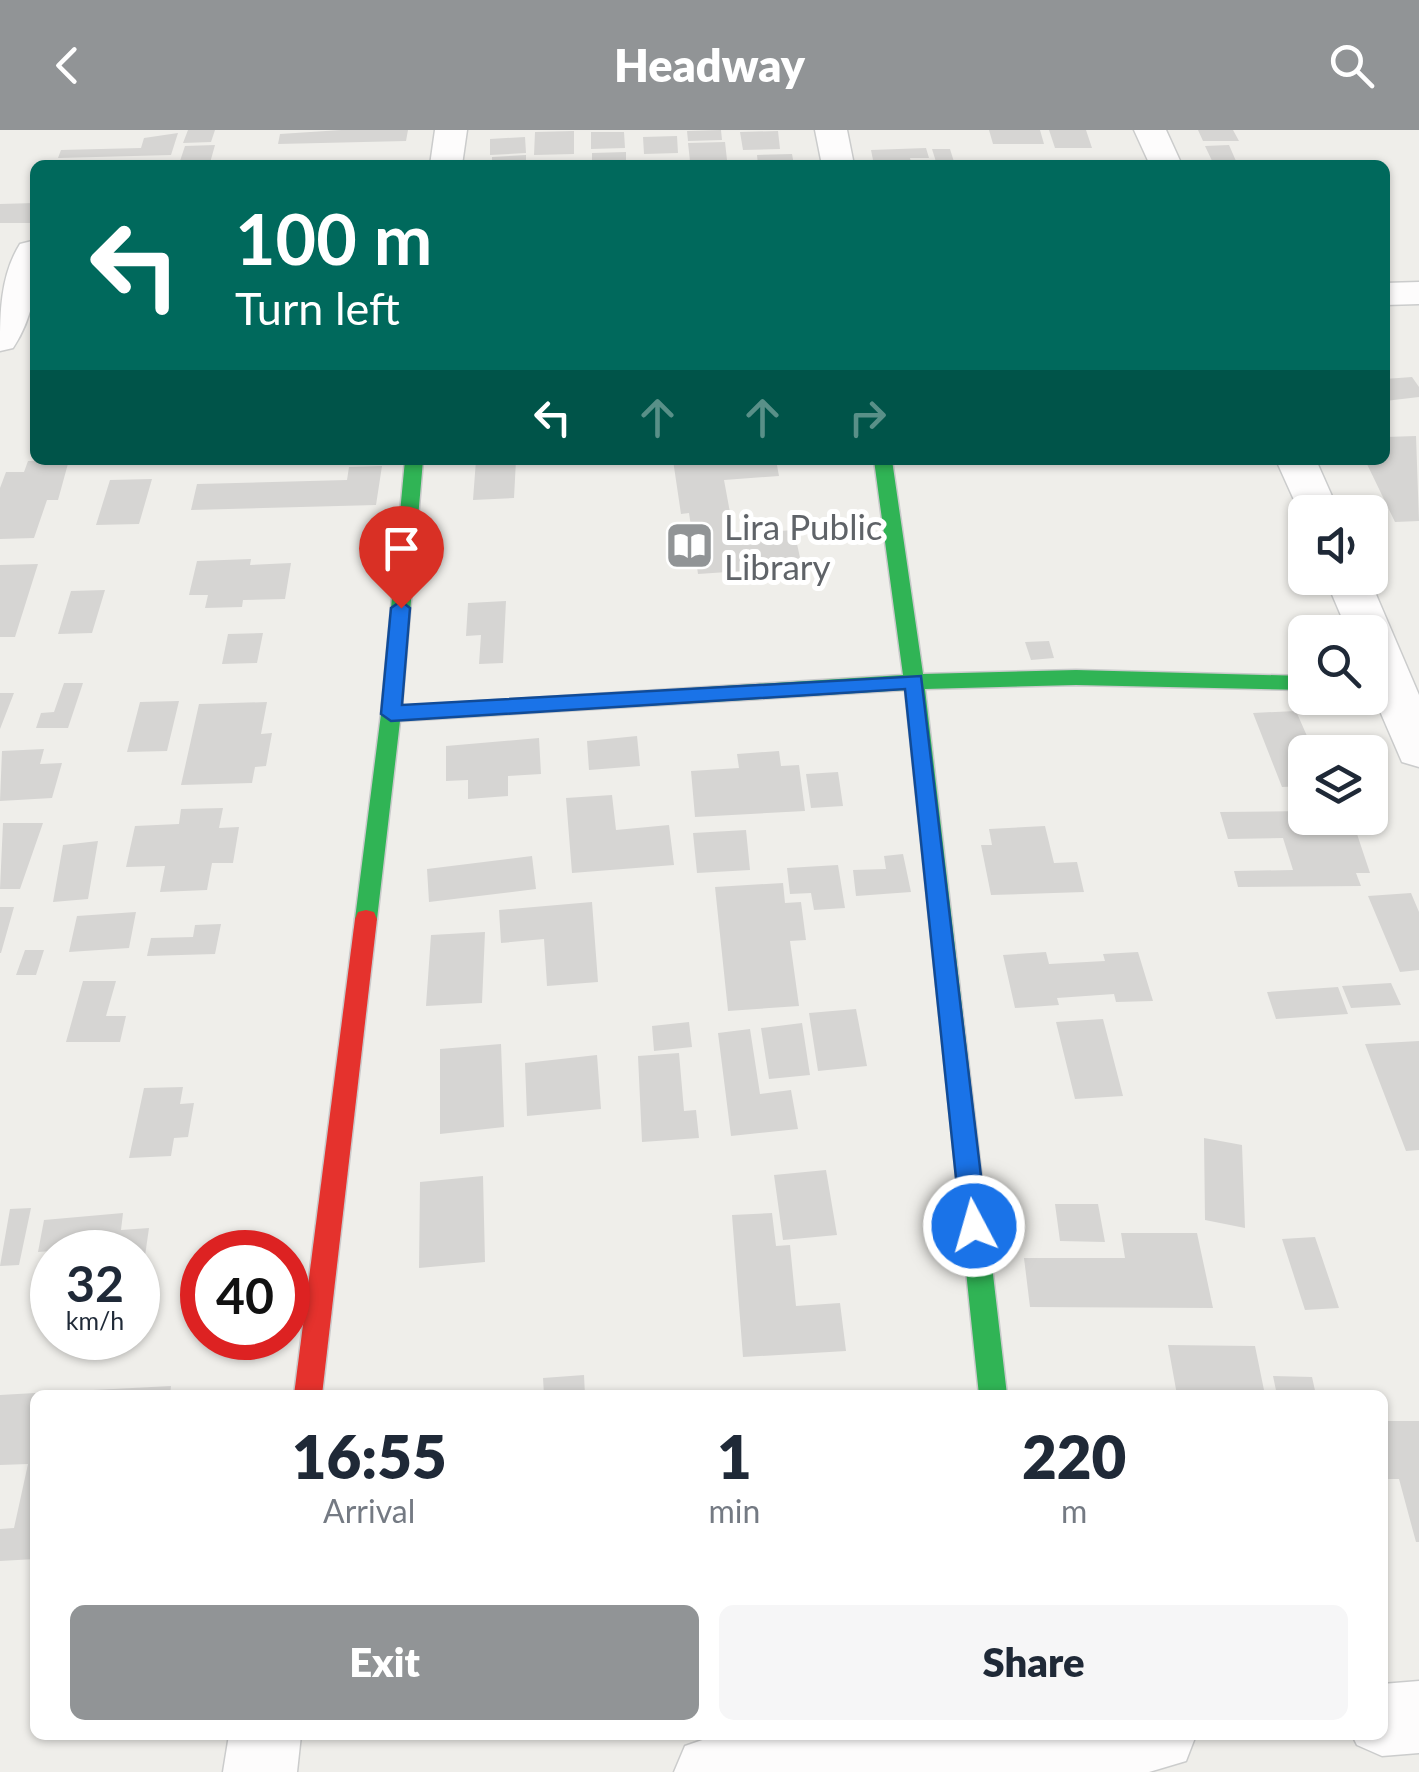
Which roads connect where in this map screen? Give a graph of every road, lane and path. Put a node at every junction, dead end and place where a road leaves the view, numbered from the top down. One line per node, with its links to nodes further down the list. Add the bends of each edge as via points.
1 (451, 130): 4 (street)
2 (831, 130): 5 (street)
3 (1150, 130): 6 (street)
4 (447, 160)
5 (837, 160)
6 (1164, 160)
7 (30, 261): 10 (street)
8 (1419, 293): 9 (street)
9 (1390, 294)
10 (15, 326)
11 (414, 465): 18 (street)
12 (885, 465): 15 (street)
13 (1298, 465): 14 (street)
14 (1312, 495)
15 (914, 681): 16 (street, via 1172,675); 18 (street); 21 (street)
16 (1288, 682)
17 (1388, 701): 19 (street)
18 (391, 714): 20 (street)
19 (1419, 750)
20 (309, 1390)
21 (992, 1390)
22 (1419, 1717): 23 (street)
23 (1388, 1720)
24 (264, 1740): 26 (street)
25 (1024, 1740): 27 (street)
26 (260, 1772)
27 (712, 1772)

